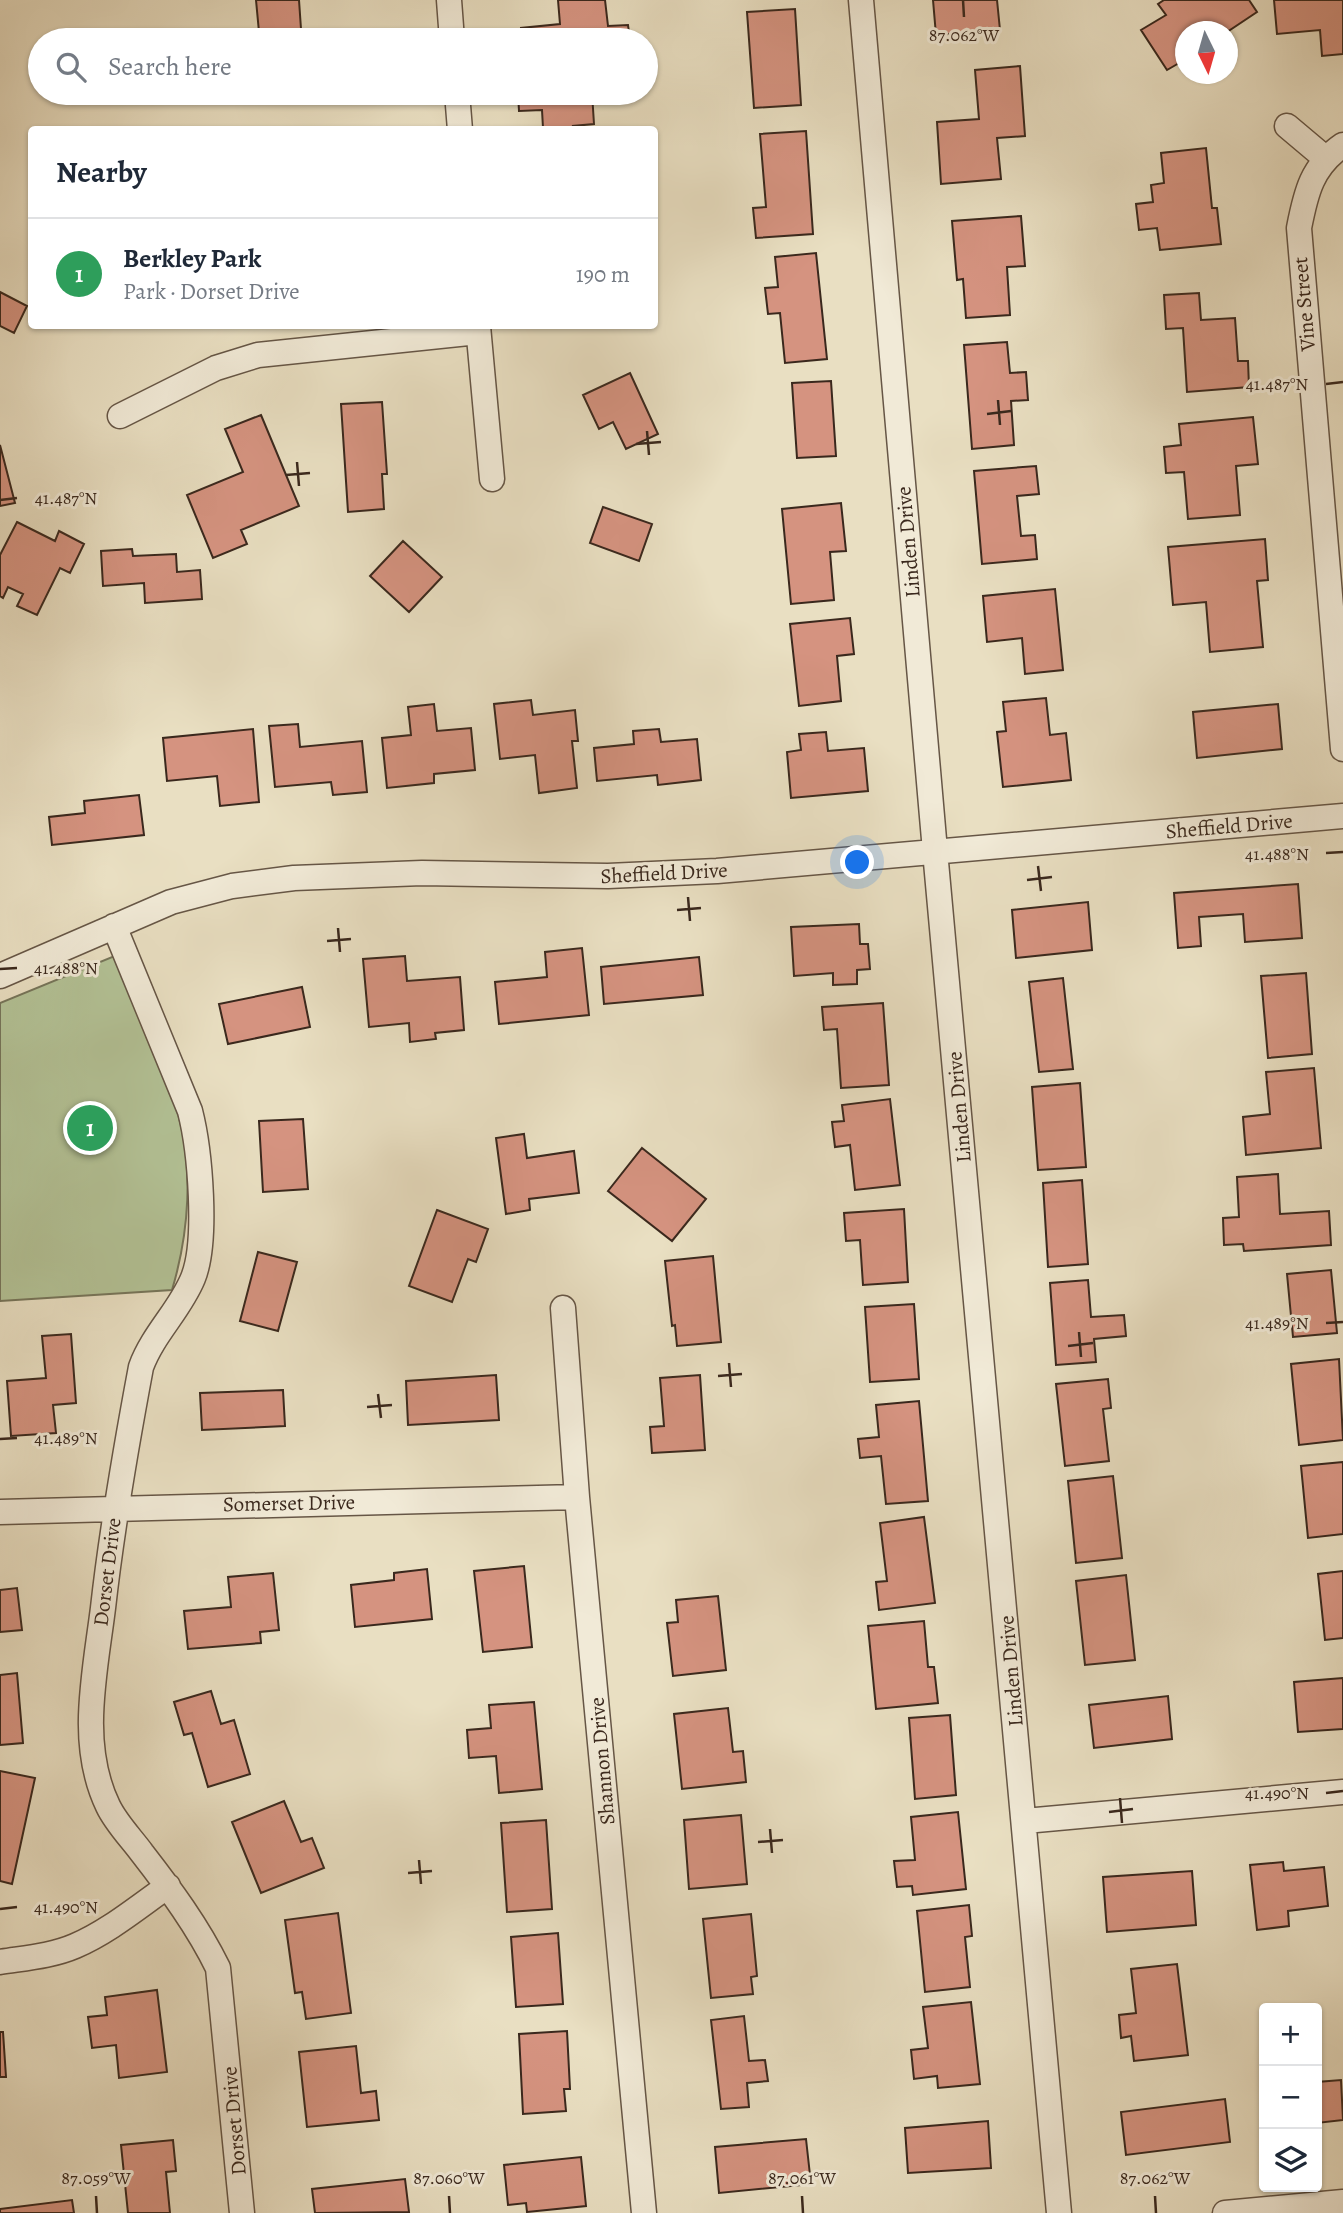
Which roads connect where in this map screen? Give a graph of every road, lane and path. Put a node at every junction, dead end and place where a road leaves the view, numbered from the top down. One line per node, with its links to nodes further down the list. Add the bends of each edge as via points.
1 (449, 0): 3 (street)
2 (861, 0): 14 (street, Linden Drive)
3 (451, 28)
4 (458, 105): 5 (street)
5 (460, 126)
6 (1287, 126): 7 (street)
7 (1334, 151): 11 (street, Vine Street, via 1312,180 1299,228)
8 (478, 329): 9 (street, via 258,355 216,368); 10 (street)
9 (120, 416)
10 (492, 479)
11 (1333, 520): 12 (street, Vine Street)
12 (1343, 749)
13 (1343, 816): 14 (street, Sheffield Drive)
14 (935, 851): 15 (street, Sheffield Drive, via 608,876 422,873 294,878 232,886 171,902); 22 (street, Linden Drive)
15 (114, 926): 16 (street, Sheffield Drive); 19 (street, Dorset Drive, via 190,1111 200,1178 199,1259 193,1279 149,1345 141,1367)
16 (0, 976)
17 (563, 1308): 18 (street, Shannon Drive)
18 (577, 1497): 19 (street, Somerset Drive); 27 (street, Shannon Drive)
19 (115, 1506): 20 (street, Somerset Drive); 23 (street, Dorset Drive, via 92,1692 95,1773 108,1808)
20 (0, 1511)
21 (1343, 1792): 22 (street)
22 (1025, 1821): 28 (street, Linden Drive)
23 (168, 1886): 24 (street, via 74,1946); 26 (street, Dorset Drive, via 218,1968)
24 (0, 1962)
25 (1343, 2202): 29 (street)
26 (242, 2213)
27 (644, 2213)
28 (1059, 2213)
29 (1225, 2213)

